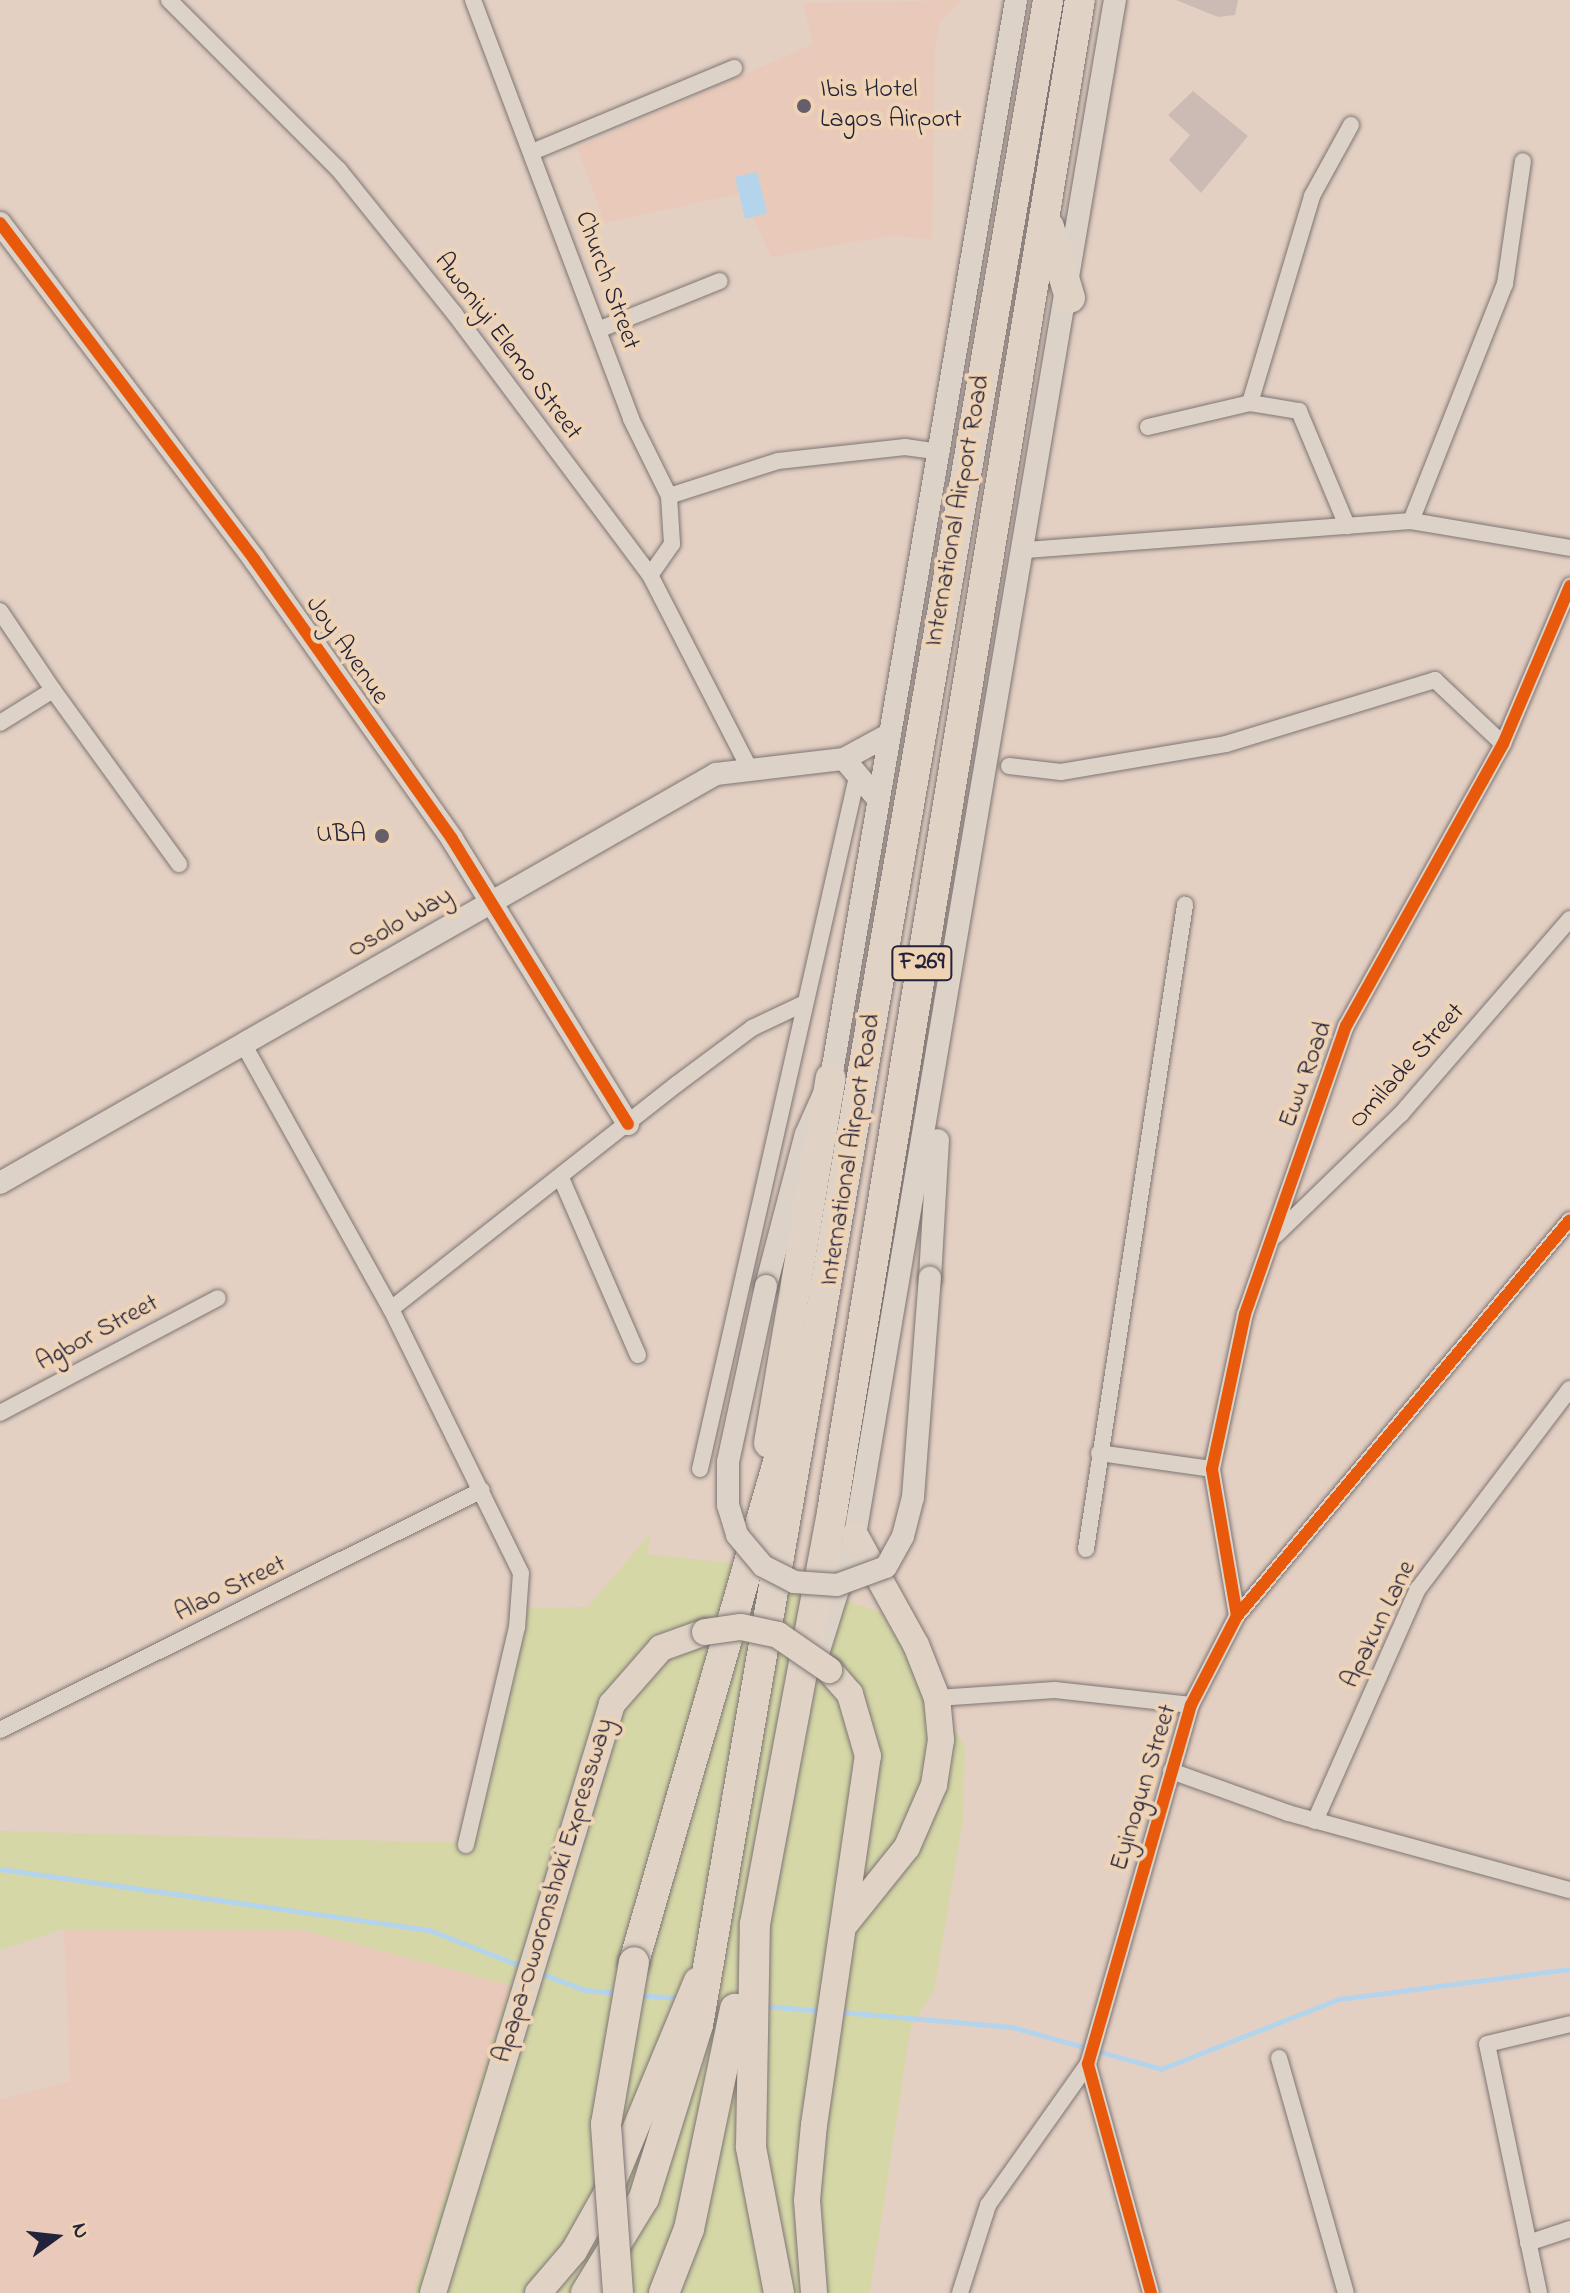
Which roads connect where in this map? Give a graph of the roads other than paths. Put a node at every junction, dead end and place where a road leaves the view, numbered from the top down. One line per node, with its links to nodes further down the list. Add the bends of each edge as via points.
1 (169, 0): 24 (street, Awoniyi Elemo Street, via 339,170)
2 (473, 0): 9 (street, Church Street)
3 (1016, 0): 18 (main road, International Airport Road)
4 (1048, 0): 46 (highway, International Airport Road / F269)
5 (1080, 0): 11 (highway, International Airport Road / F269)
6 (1115, 0): 14 (main road, International Airport Road)
7 (734, 68): 9 (street)
8 (1351, 125): 16 (street, via 1312,196)
9 (532, 152): 15 (street, Church Street)
10 (1523, 161): 20 (street, via 1505,284)
11 (1046, 219): 14 (highway); 65 (highway, International Airport Road / F269)
12 (0, 223): 36 (main road, Joy Avenue, via 254,559)
13 (720, 281): 15 (street)
14 (1070, 298): 23 (main road, International Airport Road)
15 (598, 330): 19 (street, Church Street)
16 (1250, 403): 17 (street); 21 (street, via 1307,418)
17 (1148, 427)
18 (933, 451): 19 (street, via 905,447 778,461); 29 (main road, International Airport Road)
19 (669, 496): 24 (street, Church Street, via 672,544)
20 (1411, 521): 21 (street); 22 (street)
21 (1347, 526): 23 (street)
22 (1570, 548)
23 (1026, 550): 40 (main road, International Airport Road)
24 (650, 575): 31 (street, Awoniyi Elemo Street)
25 (1570, 586): 30 (street, Ewu Road)
26 (0, 611): 27 (street)
27 (53, 690): 28 (street); 35 (street)
28 (0, 723)
29 (890, 734): 33 (main road, Osolo Way); 34 (main road, International Airport Road)
30 (1503, 744): 32 (street, via 1435,680 1226,744 1061,772); 48 (street, Ewu Road, via 1358,1000)
31 (748, 766): 33 (main road, Osolo Way); 36 (main road, Osolo Way, via 716,774)
32 (1009, 766)
33 (850, 768): 34 (main road); 39 (street)
34 (878, 799): 42 (main road, International Airport Road)
35 (179, 864)
36 (493, 902): 41 (main road, Osolo Way); 43 (main road, Joy Avenue)
37 (1185, 905): 55 (street)
38 (1570, 919): 48 (street, Omilade Street, via 1401,1114)
39 (805, 1003): 43 (street, via 752,1028); 56 (street)
40 (944, 1034): 42 (main road, International Airport Road, bridge, via 913,1497 903,1536 886,1567 837,1585 794,1582 763,1566 737,1535 728,1505 728,1462 766,1286 806,1134); 60 (main road, International Airport Road)
41 (245, 1047): 45 (main road, Osolo Way); 51 (street)
42 (831, 1078): 46 (highway); 59 (highway)
43 (628, 1124): 44 (street)
44 (561, 1178): 51 (street); 52 (street)
45 (1, 1180)
46 (844, 1181): 50 (highway, International Airport Road / F269)
47 (1570, 1220): 62 (street, Eyinogun Street)
48 (1272, 1239): 57 (street, Ewu Road, via 1230,1370)
49 (218, 1298): 54 (street, Agbor Street)
50 (827, 1300): 59 (highway); 72 (highway, International Airport Road / F269, via 718,1922)
51 (391, 1309): 58 (street)
52 (638, 1355)
53 (1570, 1389): 68 (street, Apakun Lane, via 1418,1589)
54 (0, 1413)
55 (1099, 1453): 57 (street); 61 (street)
56 (700, 1469)
57 (1212, 1469): 62 (street, Ewu Road)
58 (482, 1490): 66 (street, Alao Street); 69 (street, via 517,1564 522,1592)
59 (754, 1533): 82 (highway, bridge, via 634,1962 606,2124)
60 (855, 1535): 63 (main road, via 895,1596); 65 (main road, International Airport Road)
61 (1086, 1549)
62 (1237, 1616): 64 (street, Eyinogun Street)
63 (937, 1698): 64 (street, via 1055,1690); 71 (main road, via 934,1785 907,1847)
64 (1191, 1705): 67 (street, Eyinogun Street)
65 (796, 1722): 74 (highway, International Airport Road / F269, via 746,1970)
66 (0, 1730)
67 (1171, 1771): 68 (street); 76 (street, Eyinogun Street)
68 (1315, 1821): 70 (street)
69 (466, 1845)
70 (1570, 1890)
71 (844, 1926): 79 (main road, Apapa-Oworonshoki Expressway, bridge, via 868,1756 850,1694 829,1670 778,1635 741,1627 705,1632 661,1648 612,1704); 85 (main road, Apapa-Oworonshoki Expressway, via 807,2200)
72 (690, 2023): 80 (main road, via 614,2180 574,2251); 81 (highway, International Airport Road, via 644,2198)
73 (1570, 2024): 78 (street, via 1487,2044)
74 (740, 2029): 83 (highway, via 689,2229); 84 (highway, via 751,2147)
75 (1279, 2058): 88 (street)
76 (1088, 2064): 86 (street, via 988,2205); 87 (street)
77 (1570, 2229): 78 (street)
78 (1528, 2243): 89 (street)
79 (433, 2293)
80 (538, 2293)
81 (586, 2293)
82 (618, 2293)
83 (664, 2293)
84 (779, 2293)
85 (814, 2293)
86 (960, 2293)
87 (1151, 2293)
88 (1346, 2293)
89 (1539, 2293)

